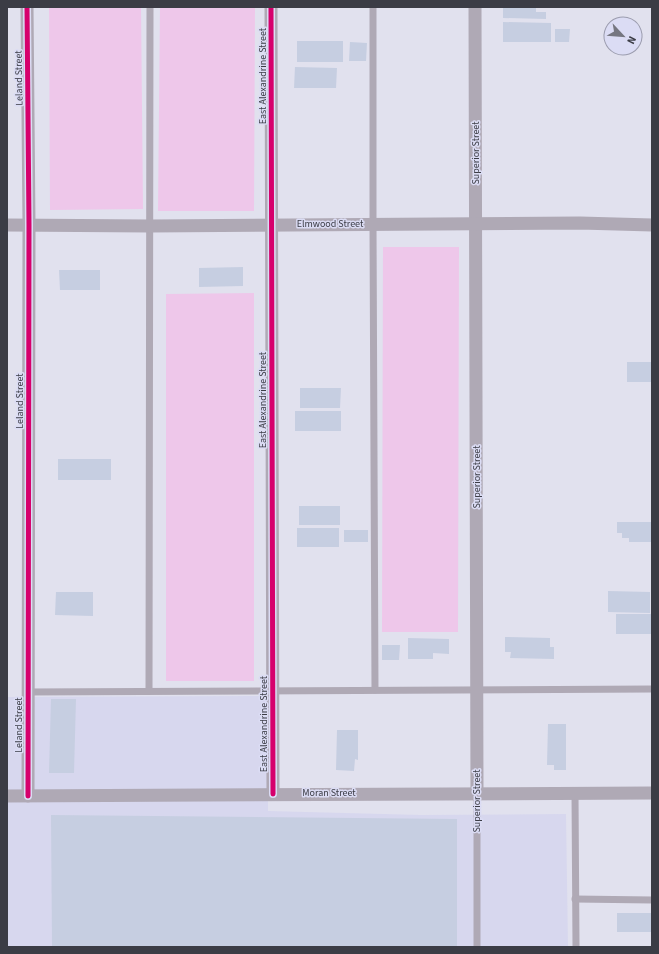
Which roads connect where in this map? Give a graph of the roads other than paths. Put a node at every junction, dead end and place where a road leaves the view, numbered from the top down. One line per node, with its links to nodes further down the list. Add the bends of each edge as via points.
1 (27, 7): 10 (street, Leland Street)
2 (150, 7): 12 (lane)
3 (271, 7): 7 (street, East Alexandrine Street)
4 (373, 7): 8 (lane)
5 (475, 7): 6 (street, Superior Street)
6 (476, 223): 8 (street, Elmwood Street); 11 (street, Elmwood Street); 15 (street, Superior Street)
7 (272, 224): 8 (street, Elmwood Street); 12 (street, Elmwood Street); 17 (street, East Alexandrine Street)
8 (373, 224): 14 (lane)
9 (7, 225): 10 (street, Elmwood Street)
10 (29, 225): 12 (street, Elmwood Street); 18 (street, Leland Street)
11 (652, 225)
12 (150, 226): 16 (lane)
13 (652, 689): 15 (lane)
14 (375, 690): 15 (lane); 17 (lane)
15 (477, 690): 19 (street, Superior Street)
16 (149, 691): 17 (lane); 18 (lane)
17 (273, 691): 22 (street, East Alexandrine Street)
18 (28, 692): 24 (street, Leland Street)
19 (477, 793): 20 (street, Moran Street); 22 (street, Moran Street); 27 (lane, Superior Street)
20 (575, 793): 21 (street, Moran Street); 25 (lane)
21 (652, 793)
22 (273, 794): 24 (street, Moran Street)
23 (7, 796): 24 (street, Moran Street)
24 (28, 796)
25 (576, 899): 26 (lane); 28 (lane)
26 (652, 900)
27 (477, 947)
28 (576, 947)

